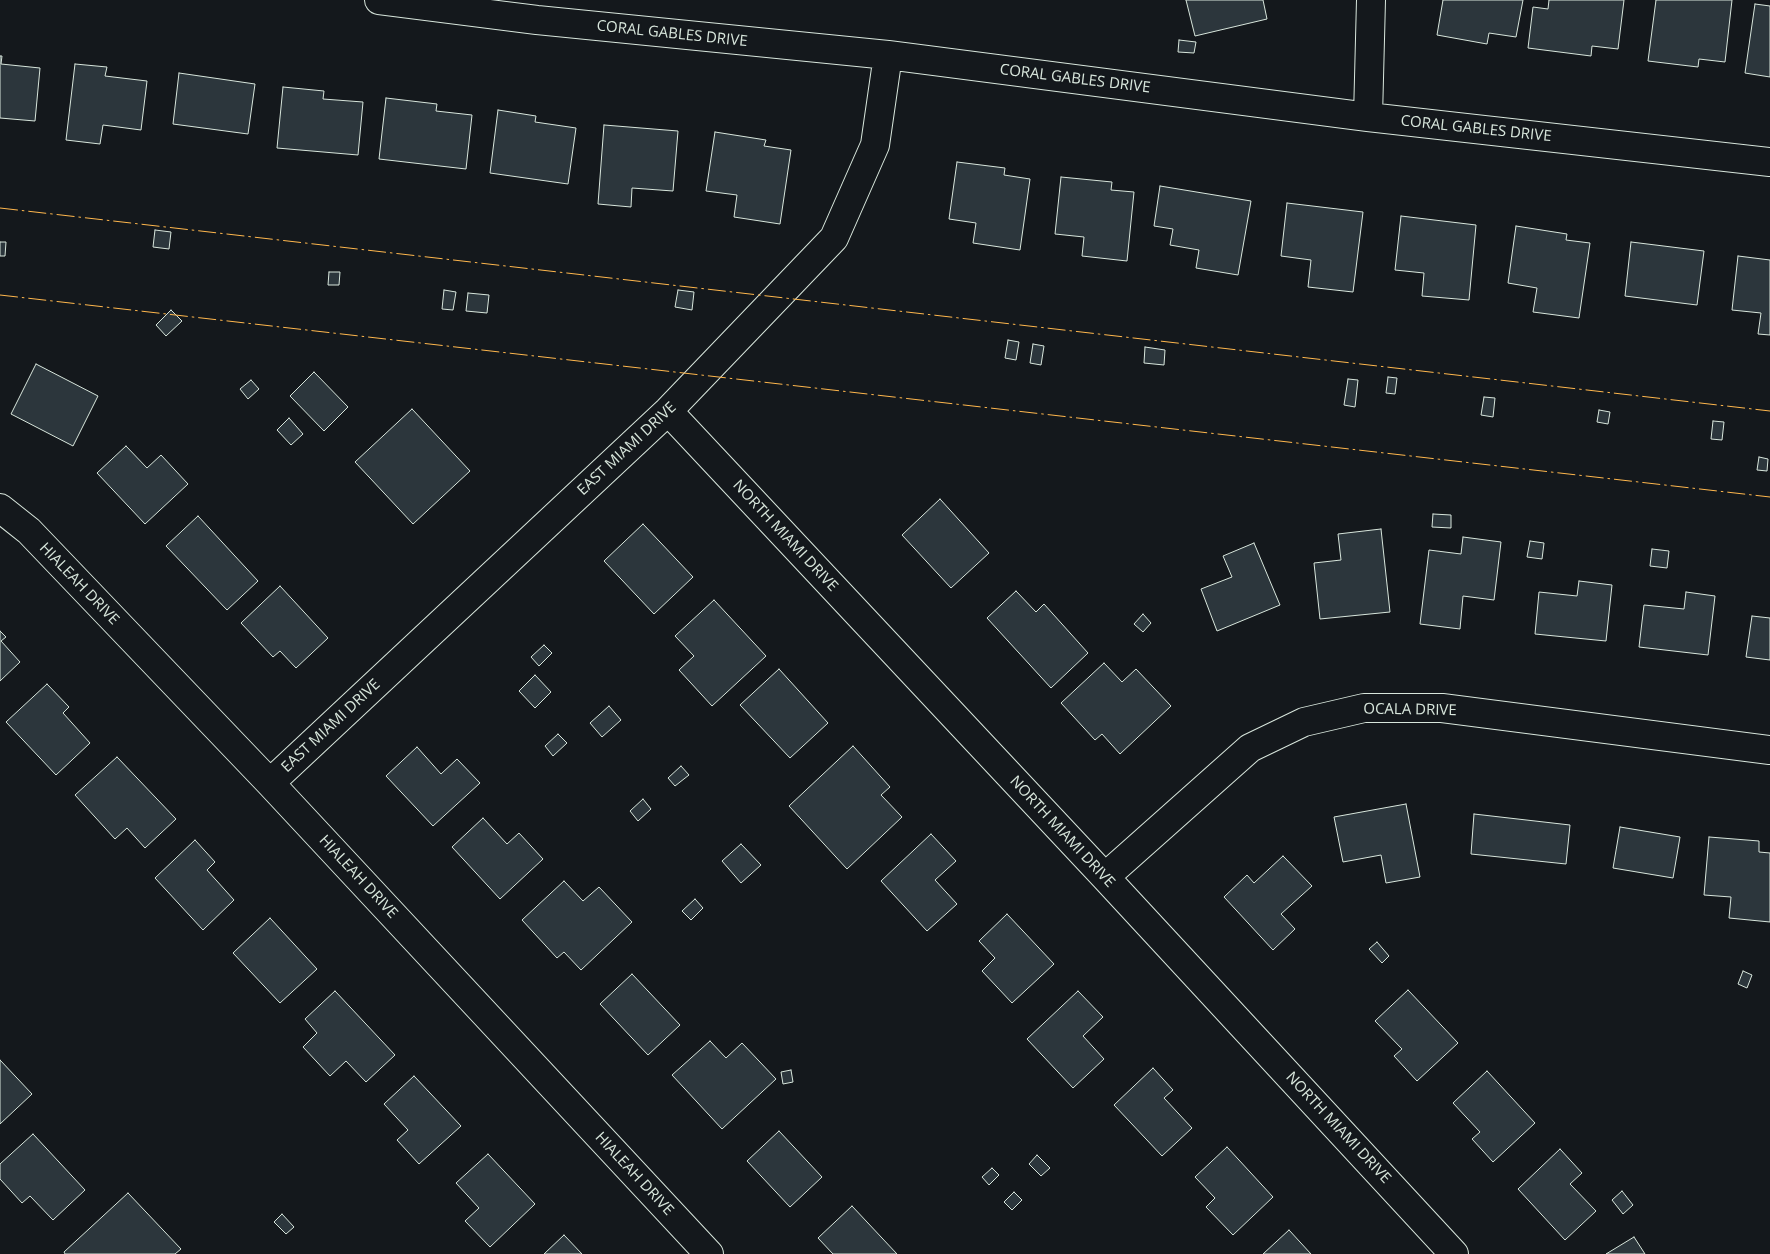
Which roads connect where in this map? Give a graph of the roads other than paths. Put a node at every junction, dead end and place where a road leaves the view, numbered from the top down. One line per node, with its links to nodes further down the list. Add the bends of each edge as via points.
1 (379, 0): 3 (street, CORAL GABLES DRIVE)
2 (1371, 0): 5 (street)
3 (537, 10): 4 (street, CORAL GABLES DRIVE)
4 (888, 55): 5 (street, CORAL GABLES DRIVE); 7 (street, EAST MIAMI DRIVE, via 875,145 834,238)
5 (1368, 116): 6 (street, CORAL GABLES DRIVE)
6 (1770, 162)
7 (668, 411): 10 (street, EAST MIAMI DRIVE); 11 (street, NORTH MIAMI DRIVE)
8 (0, 508): 10 (street, HIALEAH DRIVE, via 29,531)
9 (1770, 750): 11 (street, OCALA DRIVE, via 1442,708 1364,708 1304,722 1250,748)
10 (270, 783): 12 (street, HIALEAH DRIVE)
11 (1105, 877): 13 (street, NORTH MIAMI DRIVE)
12 (709, 1254)
13 (1454, 1254)

